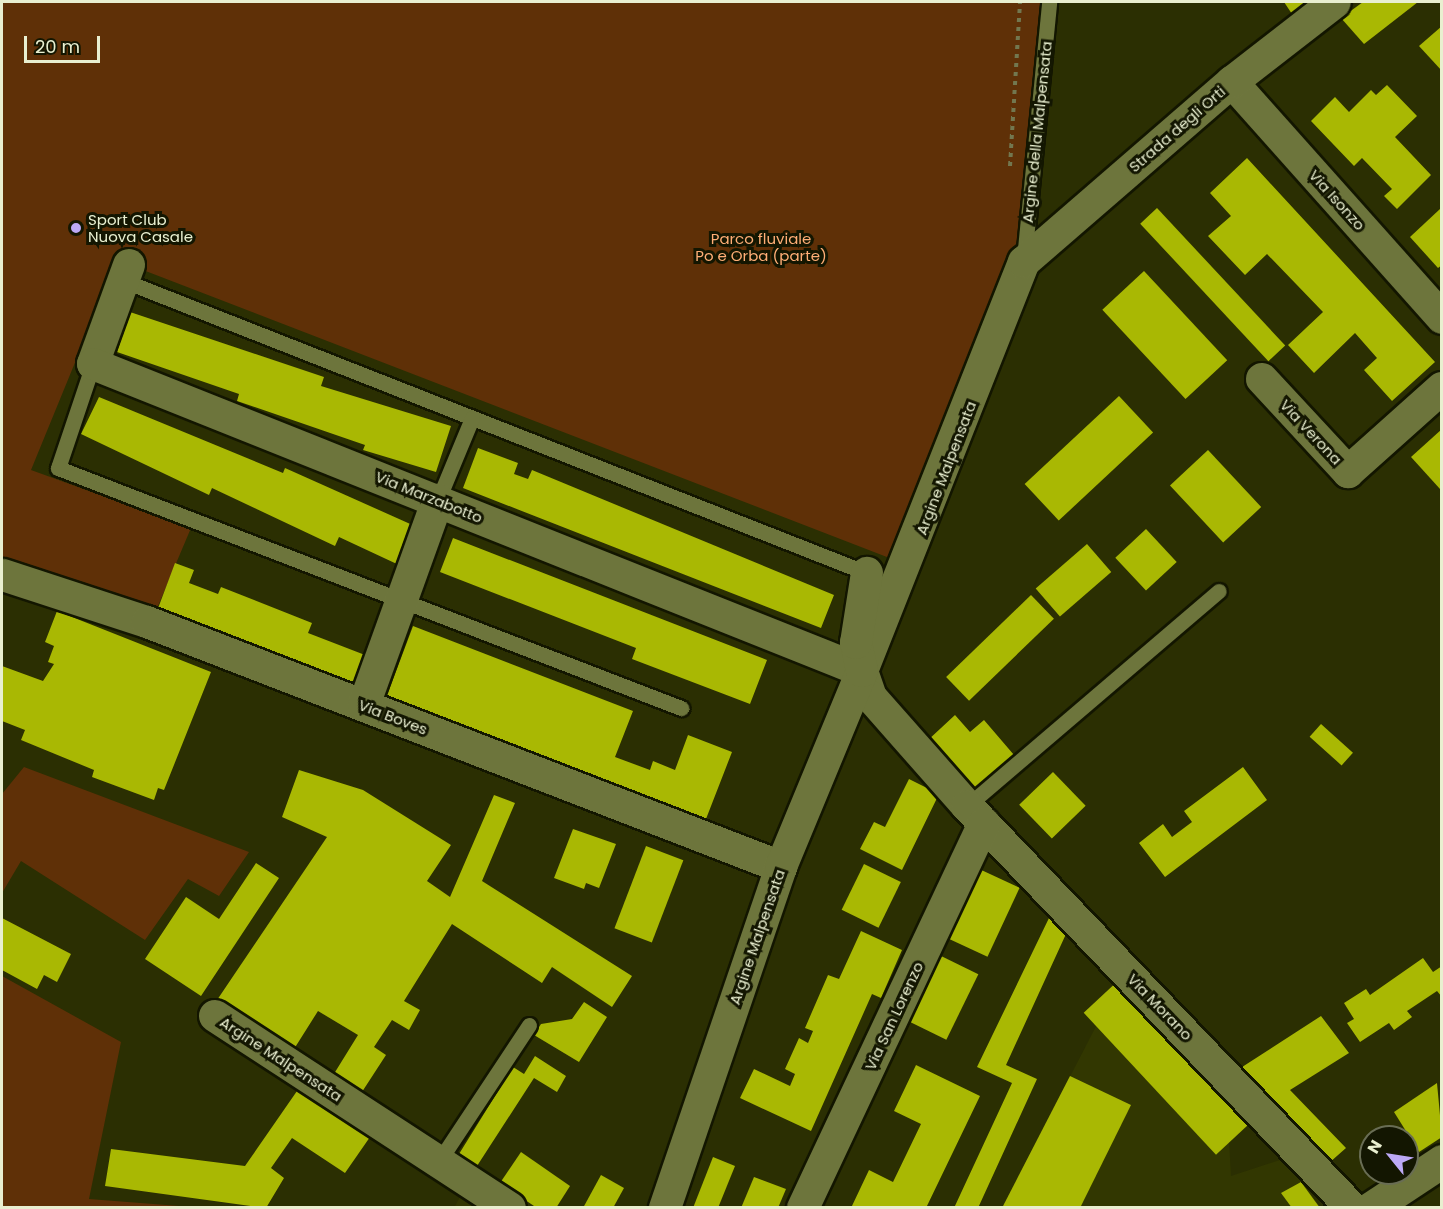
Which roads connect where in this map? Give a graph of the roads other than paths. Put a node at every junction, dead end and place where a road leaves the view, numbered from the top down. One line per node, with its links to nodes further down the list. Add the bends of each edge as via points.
1 (1049, 2): 4 (lane, Argine della Malpensata)
2 (1335, 2): 3 (street, Strada degli Orti)
3 (1232, 82): 4 (street, Strada degli Orti); 6 (street, Via Isonzo)
4 (1024, 262): 16 (street, Argine Malpensata)
5 (125, 273): 7 (street); 10 (lane)
6 (1442, 318)
7 (93, 364): 11 (street, Via Marzabotto); 15 (lane, via 58,468)
8 (1263, 379): 9 (street, Via Verona, via 1348,472)
9 (1442, 388)
10 (472, 418): 11 (lane); 12 (lane)
11 (438, 500): 15 (street); 16 (street, Via Marzabotto)
12 (867, 573): 16 (street, via 856,643)
13 (3, 575): 17 (street, Via Boves, via 147,622)
14 (1219, 591): 19 (lane)
15 (401, 603): 17 (street); 18 (lane)
16 (862, 672): 19 (street, Via Morano, via 871,697); 20 (street, Argine Malpensata)
17 (364, 705): 20 (street, Via Boves)
18 (681, 708)
19 (976, 815): 27 (street, Via San Lorenzo); 28 (street, Via Morano)
20 (781, 867): 26 (street, Argine Malpensata)
21 (215, 1016): 23 (street, Argine Malpensata)
22 (529, 1024): 23 (lane)
23 (439, 1161): 25 (street, Argine Malpensata)
24 (1442, 1161): 29 (street)
25 (510, 1208)
26 (665, 1208)
27 (803, 1208)
28 (1352, 1208)
29 (1371, 1208)

